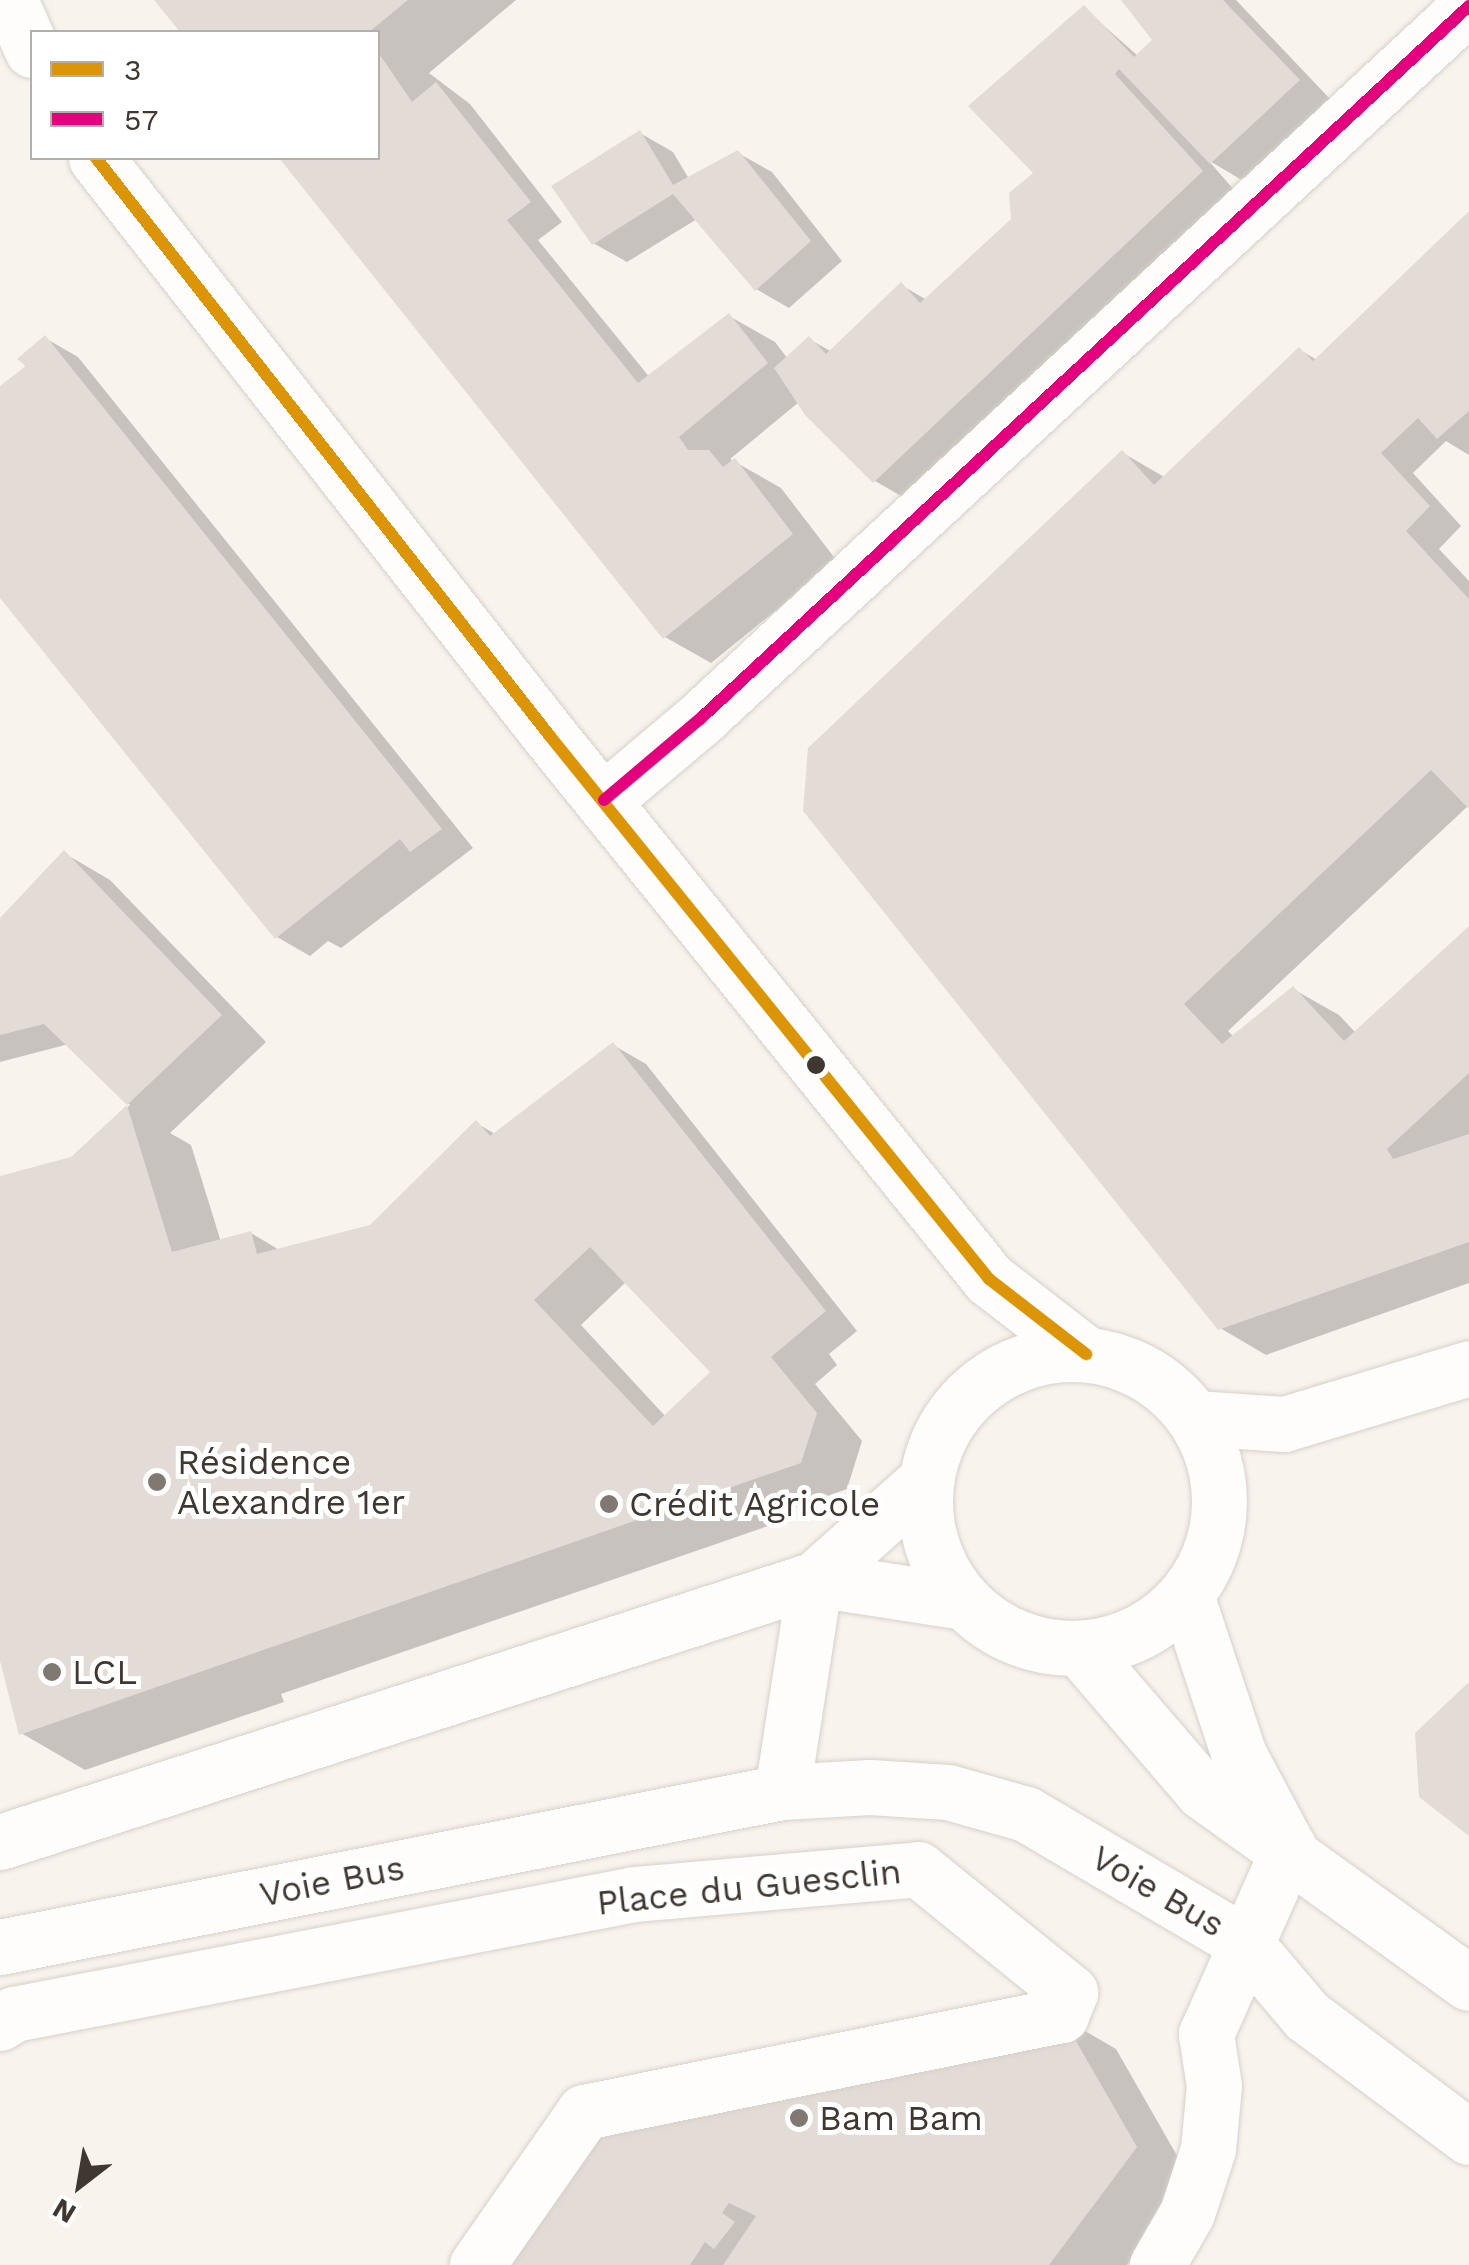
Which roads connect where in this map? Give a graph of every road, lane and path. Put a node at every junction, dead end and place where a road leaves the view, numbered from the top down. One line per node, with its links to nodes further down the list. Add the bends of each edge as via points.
1 (1469, 6): 3 (main road, via 700,719)
2 (98, 160): 3 (main road)
3 (604, 800): 4 (main road)
4 (990, 1279): 5 (main road); 7 (main road)
5 (1086, 1354): 7 (main road, via 1017,1363); 8 (main road, via 1128,1364 1166,1386)
6 (1469, 1368): 9 (main road)
7 (986, 1380): 11 (main road, via 936,1442)
8 (1196, 1418): 9 (main road); 10 (main road)
9 (1284, 1424): 10 (main road)
10 (1218, 1476): 13 (main road, via 1220,1520 1208,1560)
11 (925, 1481): 12 (main road); 14 (main road, via 934,1553)
12 (815, 1579): 14 (main road); 16 (main road); 17 (main road)
13 (1186, 1596): 15 (main road, via 1144,1630); 18 (main road, via 1239,1755)
14 (964, 1602): 15 (main road, via 998,1629 1037,1646)
15 (1080, 1650): 18 (main road, via 1204,1792)
16 (782, 1792): 19 (main road, Voie Bus, via 948,1792 1026,1814); 20 (main road, Voie Bus)
17 (0, 1842)
18 (1289, 1848): 19 (main road); 21 (main road)
19 (1246, 1943): 23 (main road, Voie Bus, via 1307,2016); 25 (main road, via 1206,2034 1214,2086 1208,2149 1187,2213)
20 (0, 1947)
21 (1469, 1983)
22 (0, 2024): 24 (main road, Place du Guesclin, via 14,2014 634,1894 918,1868 1070,1992 1061,2015 584,2112)
23 (1469, 2137)
24 (477, 2265)
25 (1157, 2265)

